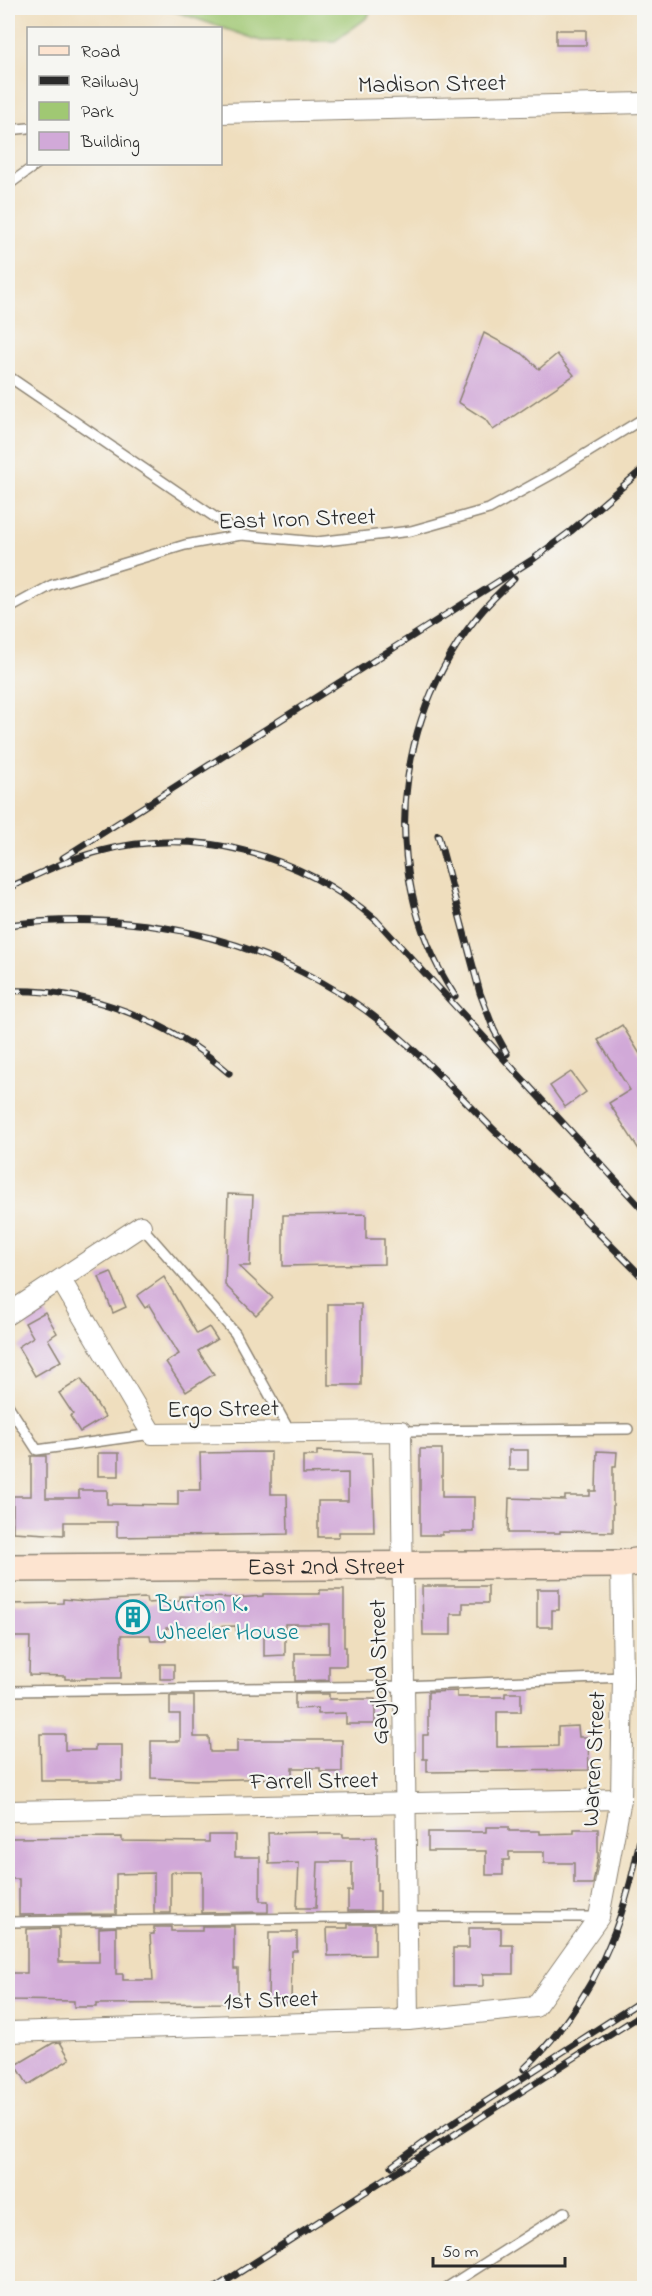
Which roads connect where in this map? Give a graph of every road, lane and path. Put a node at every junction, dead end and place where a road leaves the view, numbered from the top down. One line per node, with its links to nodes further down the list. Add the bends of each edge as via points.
1 (645, 103): 2 (street, Madison Street)
2 (222, 113)
3 (27, 128): 4 (lane)
4 (8, 130)
5 (36, 165): 6 (lane)
6 (8, 186)
7 (8, 376): 9 (lane)
8 (645, 418): 9 (lane, East Iron Street, via 489,509 411,531 317,542)
9 (241, 535): 10 (lane, East Iron Street, via 185,545 52,585)
10 (8, 609)
11 (141, 1226): 12 (street); 17 (lane, via 235,1333)
12 (61, 1280): 13 (street); 18 (street, Ergo Street)
13 (8, 1314)
14 (8, 1405): 18 (lane, via 37,1450)
15 (628, 1429): 16 (lane)
16 (401, 1431): 17 (street, Ergo Street); 20 (street, Gaylord Street)
17 (290, 1432): 18 (street, Ergo Street)
18 (152, 1434)
19 (633, 1562): 20 (street, East 2nd Street); 22 (street, Warren Street)
20 (402, 1566): 21 (street, East 2nd Street); 23 (street, Gaylord Street)
21 (8, 1568)
22 (623, 1677): 23 (lane); 25 (street, Warren Street)
23 (404, 1686): 24 (lane); 26 (street, Gaylord Street)
24 (8, 1691)
25 (621, 1799): 26 (street, Farrell Street); 29 (street, Warren Street)
26 (405, 1804): 27 (street, Farrell Street); 28 (street, Gaylord Street)
27 (8, 1811)
28 (406, 1917): 29 (lane); 30 (lane); 32 (street, Gaylord Street)
29 (600, 1917): 31 (street, Warren Street)
30 (8, 1922)
31 (535, 2007): 32 (street, 1st Street)
32 (408, 2020): 33 (street, 1st Street)
33 (8, 2032)
34 (565, 2212): 35 (lane)
35 (446, 2289)

